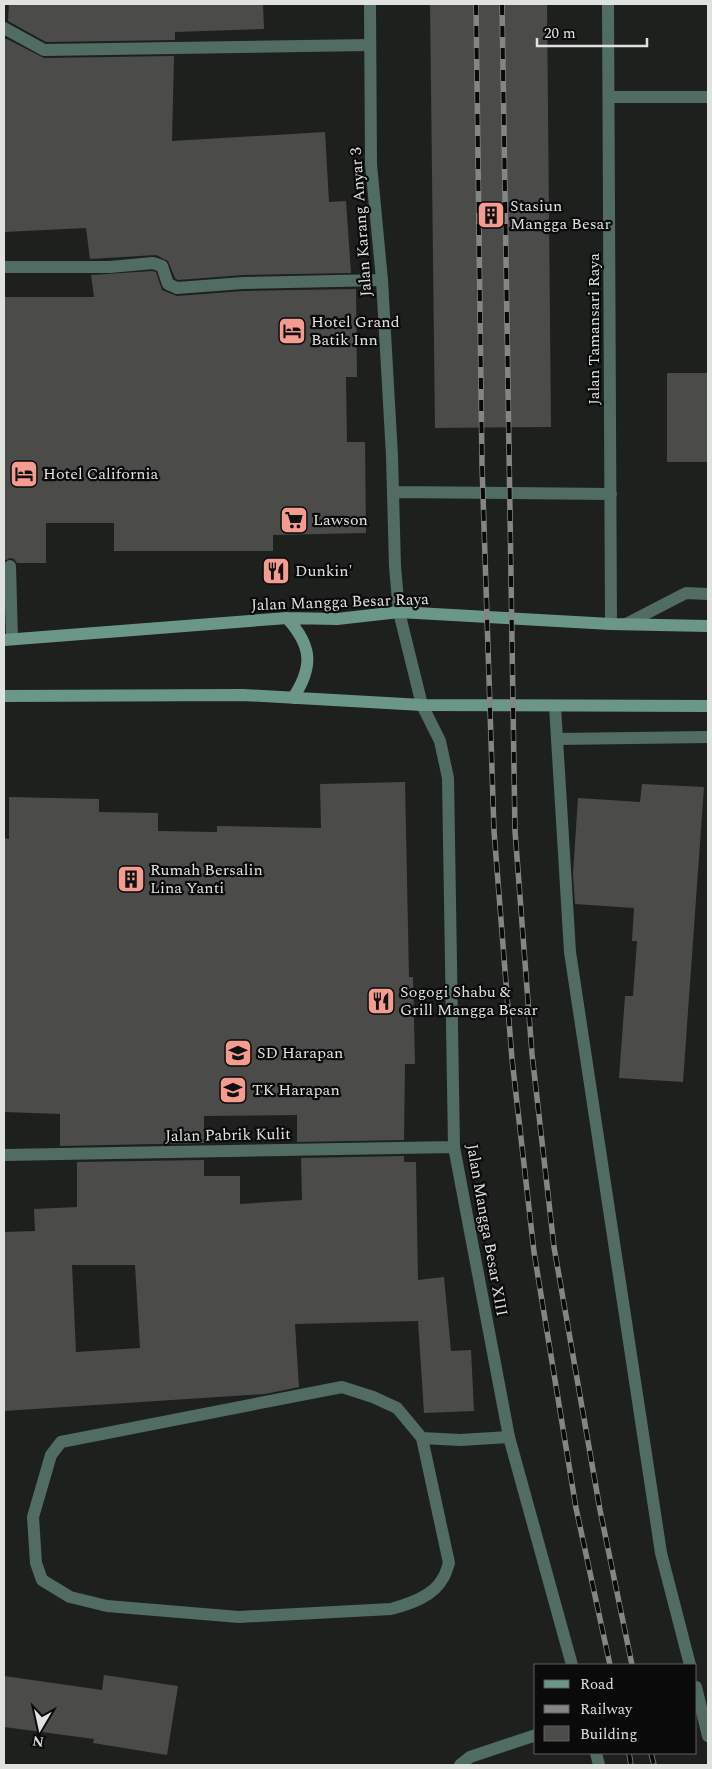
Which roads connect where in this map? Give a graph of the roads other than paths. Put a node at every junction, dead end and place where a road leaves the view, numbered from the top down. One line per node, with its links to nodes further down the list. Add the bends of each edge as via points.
1 (370, 4): 4 (street, Jalan Karang Anyar 3)
2 (608, 4): 6 (street, Jalan Tamansari Raya)
3 (4, 28): 4 (street, via 44,50)
4 (370, 45): 8 (street, Jalan Karang Anyar 3, via 371,164)
5 (708, 97): 6 (street)
6 (609, 98): 10 (street, Jalan Tamansari Raya)
7 (4, 267): 8 (street, via 110,267 153,263 162,266 168,284 178,288)
8 (382, 280): 9 (street, Jalan Karang Anyar 3)
9 (393, 492): 10 (street); 13 (street, Jalan Karang Anyar 3)
10 (611, 494): 15 (street, Jalan Tamansari Raya)
11 (10, 566): 18 (street)
12 (708, 594): 16 (street, via 686,593)
13 (399, 612): 14 (main road, Jalan Mangga Besar Raya, via 337,619); 15 (main road, Jalan Mangga Besar Raya); 21 (street, Jalan Karang Anyar 3)
14 (287, 618): 18 (main road, Jalan Mangga Besar Raya); 20 (main road, via 300,632 308,666 303,683)
15 (612, 624): 16 (main road, Jalan Mangga Besar Raya)
16 (626, 624): 17 (main road, Jalan Mangga Besar Raya)
17 (708, 626)
18 (8, 639)
19 (4, 696): 20 (main road, via 243,695)
20 (293, 698): 21 (main road)
21 (422, 705): 22 (main road); 26 (street, Jalan Mangga Besar XIII, via 440,741 448,778)
22 (555, 706): 23 (main road); 25 (street)
23 (708, 706)
24 (708, 737): 25 (street)
25 (557, 739): 31 (street, via 570,952 661,1553)
26 (454, 1147): 27 (street, Jalan Pabrik Kulit); 28 (street, Jalan Mangga Besar XIII)
27 (4, 1155)
28 (509, 1437): 29 (street); 30 (street, Jalan Mangga Besar XIII)
29 (422, 1438): 29 (street, via 397,1408 342,1387 61,1442 51,1456 33,1516 36,1562 42,1580 70,1598 106,1606 239,1618 392,1609 410,1604 443,1580 449,1563)
30 (572, 1664)
31 (690, 1664)
32 (697, 1691): 34 (street)
33 (534, 1736): 35 (street)
34 (708, 1736)
35 (458, 1764)

